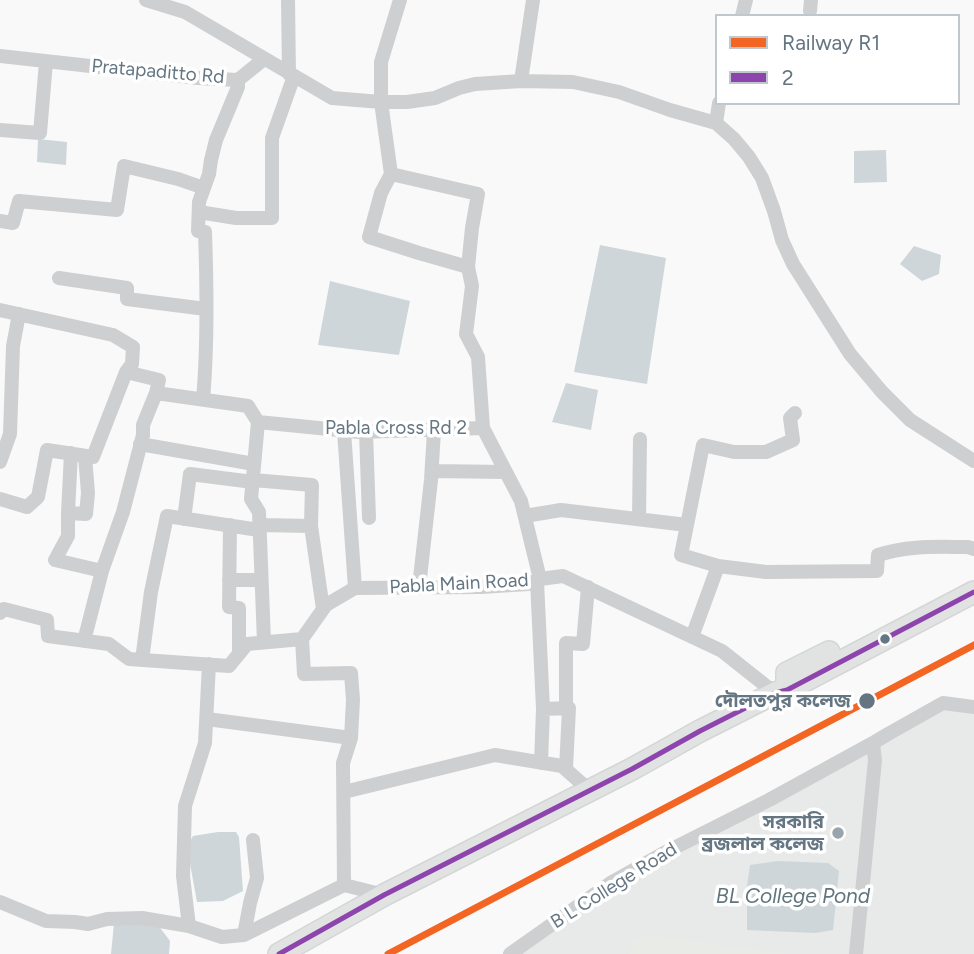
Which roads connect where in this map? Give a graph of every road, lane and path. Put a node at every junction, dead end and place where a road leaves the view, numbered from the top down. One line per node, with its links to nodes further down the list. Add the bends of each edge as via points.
1 (146, 0): 5 (street)
2 (288, 0): 9 (street)
3 (400, 0): 12 (street, via 381,62)
4 (533, 0): 11 (street)
5 (184, 6): 7 (street)
6 (0, 56): 8 (street, Pratapaditto Rd)
7 (264, 59): 9 (street); 10 (street, Pratapaditto Rd)
8 (46, 62): 10 (street, Pratapaditto Rd); 15 (street, via 40,133)
9 (292, 75): 12 (street, via 332,98); 18 (street, via 272,138 272,218)
10 (238, 80): 17 (street)
11 (521, 81): 12 (street, via 475,84 425,101); 14 (street, via 604,88)
12 (382, 102): 16 (street)
13 (719, 105): 14 (street)
14 (716, 123): 37 (street, via 741,148 761,178 793,264 850,355 910,420)
15 (0, 130)
16 (391, 174): 20 (street, via 478,194); 20 (street, via 369,237)
17 (204, 188): 18 (street); 19 (street, via 124,166 117,209 19,201 13,223)
18 (199, 212): 22 (street, via 198,231 205,232)
19 (0, 220)
20 (468, 267): 30 (street, via 472,286 466,334 478,357)
21 (59, 278): 22 (street, via 127,288 127,299)
22 (206, 309): 27 (street)
23 (0, 310): 24 (street)
24 (19, 314): 25 (street, via 113,335 133,346 132,364); 38 (street, via 13,346 10,434)
25 (126, 372): 26 (street, via 159,380); 36 (street, via 93,457)
26 (156, 393): 27 (street, Pabla Cross Rd 2); 35 (street)
27 (203, 399): 29 (street, Pabla Cross Rd 2, via 248,406)
28 (795, 413): 49 (street, via 790,418 793,440 765,452 703,445)
29 (258, 422): 32 (street, Pabla Cross Rd 2); 39 (street)
30 (483, 428): 31 (street, Pabla Cross Rd 2); 41 (street)
31 (434, 430): 33 (street, Pabla Cross Rd 2); 40 (street)
32 (344, 431): 33 (street, Pabla Cross Rd 2); 61 (street)
33 (366, 432): 45 (street)
34 (640, 439): 47 (street)
35 (140, 444): 39 (street); 54 (street)
36 (78, 455): 43 (street, via 47,450 38,497 27,507); 54 (street, via 68,536 55,560)
37 (974, 461)
38 (0, 462)
39 (254, 464): 42 (street)
40 (432, 471): 41 (street); 59 (street)
41 (506, 472): 44 (street)
42 (253, 481): 46 (street, via 190,474); 50 (street, via 312,485); 51 (street, via 251,499 259,512)
43 (0, 499)
44 (524, 516): 47 (street, via 561,510); 57 (street)
45 (369, 518)
46 (184, 519): 48 (street); 70 (street, via 167,516)
47 (639, 519): 49 (street)
48 (230, 525): 51 (street); 55 (street)
49 (687, 525): 53 (street, via 681,555)
50 (311, 526): 51 (street); 63 (street)
51 (259, 528): 56 (street)
52 (974, 549): 53 (street, via 898,549 878,555 877,571 766,572)
53 (718, 566): 65 (street)
54 (103, 571): 67 (street)
55 (229, 580): 56 (street); 69 (street, via 229,607 239,608)
56 (261, 580): 68 (street)
57 (538, 580): 59 (street, Pabla Main Road); 60 (street, Pabla Main Road, via 563,576); 75 (street)
58 (974, 581): 72 (highway, via 787,673)
59 (419, 587): 61 (street, Pabla Main Road)
60 (588, 587): 65 (street, Pabla Main Road); 74 (street, via 583,644 566,643)
61 (355, 588): 63 (street)
62 (974, 592): 72 (highway)
63 (323, 609): 66 (street)
64 (0, 613): 67 (street, via 4,609 47,620 48,636)
65 (692, 637): 72 (street, Pabla Main Road, via 722,651)
66 (302, 639): 68 (street); 77 (street, via 304,674 351,674)
67 (84, 641): 70 (street, via 109,644 129,659)
68 (264, 642): 69 (street, via 247,644)
69 (239, 654): 71 (street, via 229,666)
70 (142, 660): 71 (street)
71 (209, 664): 76 (street)
72 (781, 691): 81 (highway)
73 (974, 707): 78 (street, B L College Road, via 943,703)
74 (566, 708): 75 (street); 80 (street)
75 (543, 709): 79 (street)
76 (207, 719): 77 (street); 87 (street, via 205,743 185,806 183,876)
77 (351, 738): 82 (street, via 343,763)
78 (873, 743): 90 (street, B L College Road, via 612,882); 91 (street)
79 (541, 763): 80 (street); 82 (street, via 495,755)
80 (566, 769): 81 (street)
81 (589, 790): 85 (highway)
82 (344, 792): 84 (street)
83 (253, 840): 88 (street, via 257,878)
84 (344, 885): 85 (street); 88 (street)
85 (384, 895): 89 (highway)
86 (0, 902): 87 (street, via 46,921 88,924 142,918)
87 (189, 926): 88 (street, via 222,937)
88 (244, 935)
89 (279, 954)
90 (510, 954)
91 (856, 954)

